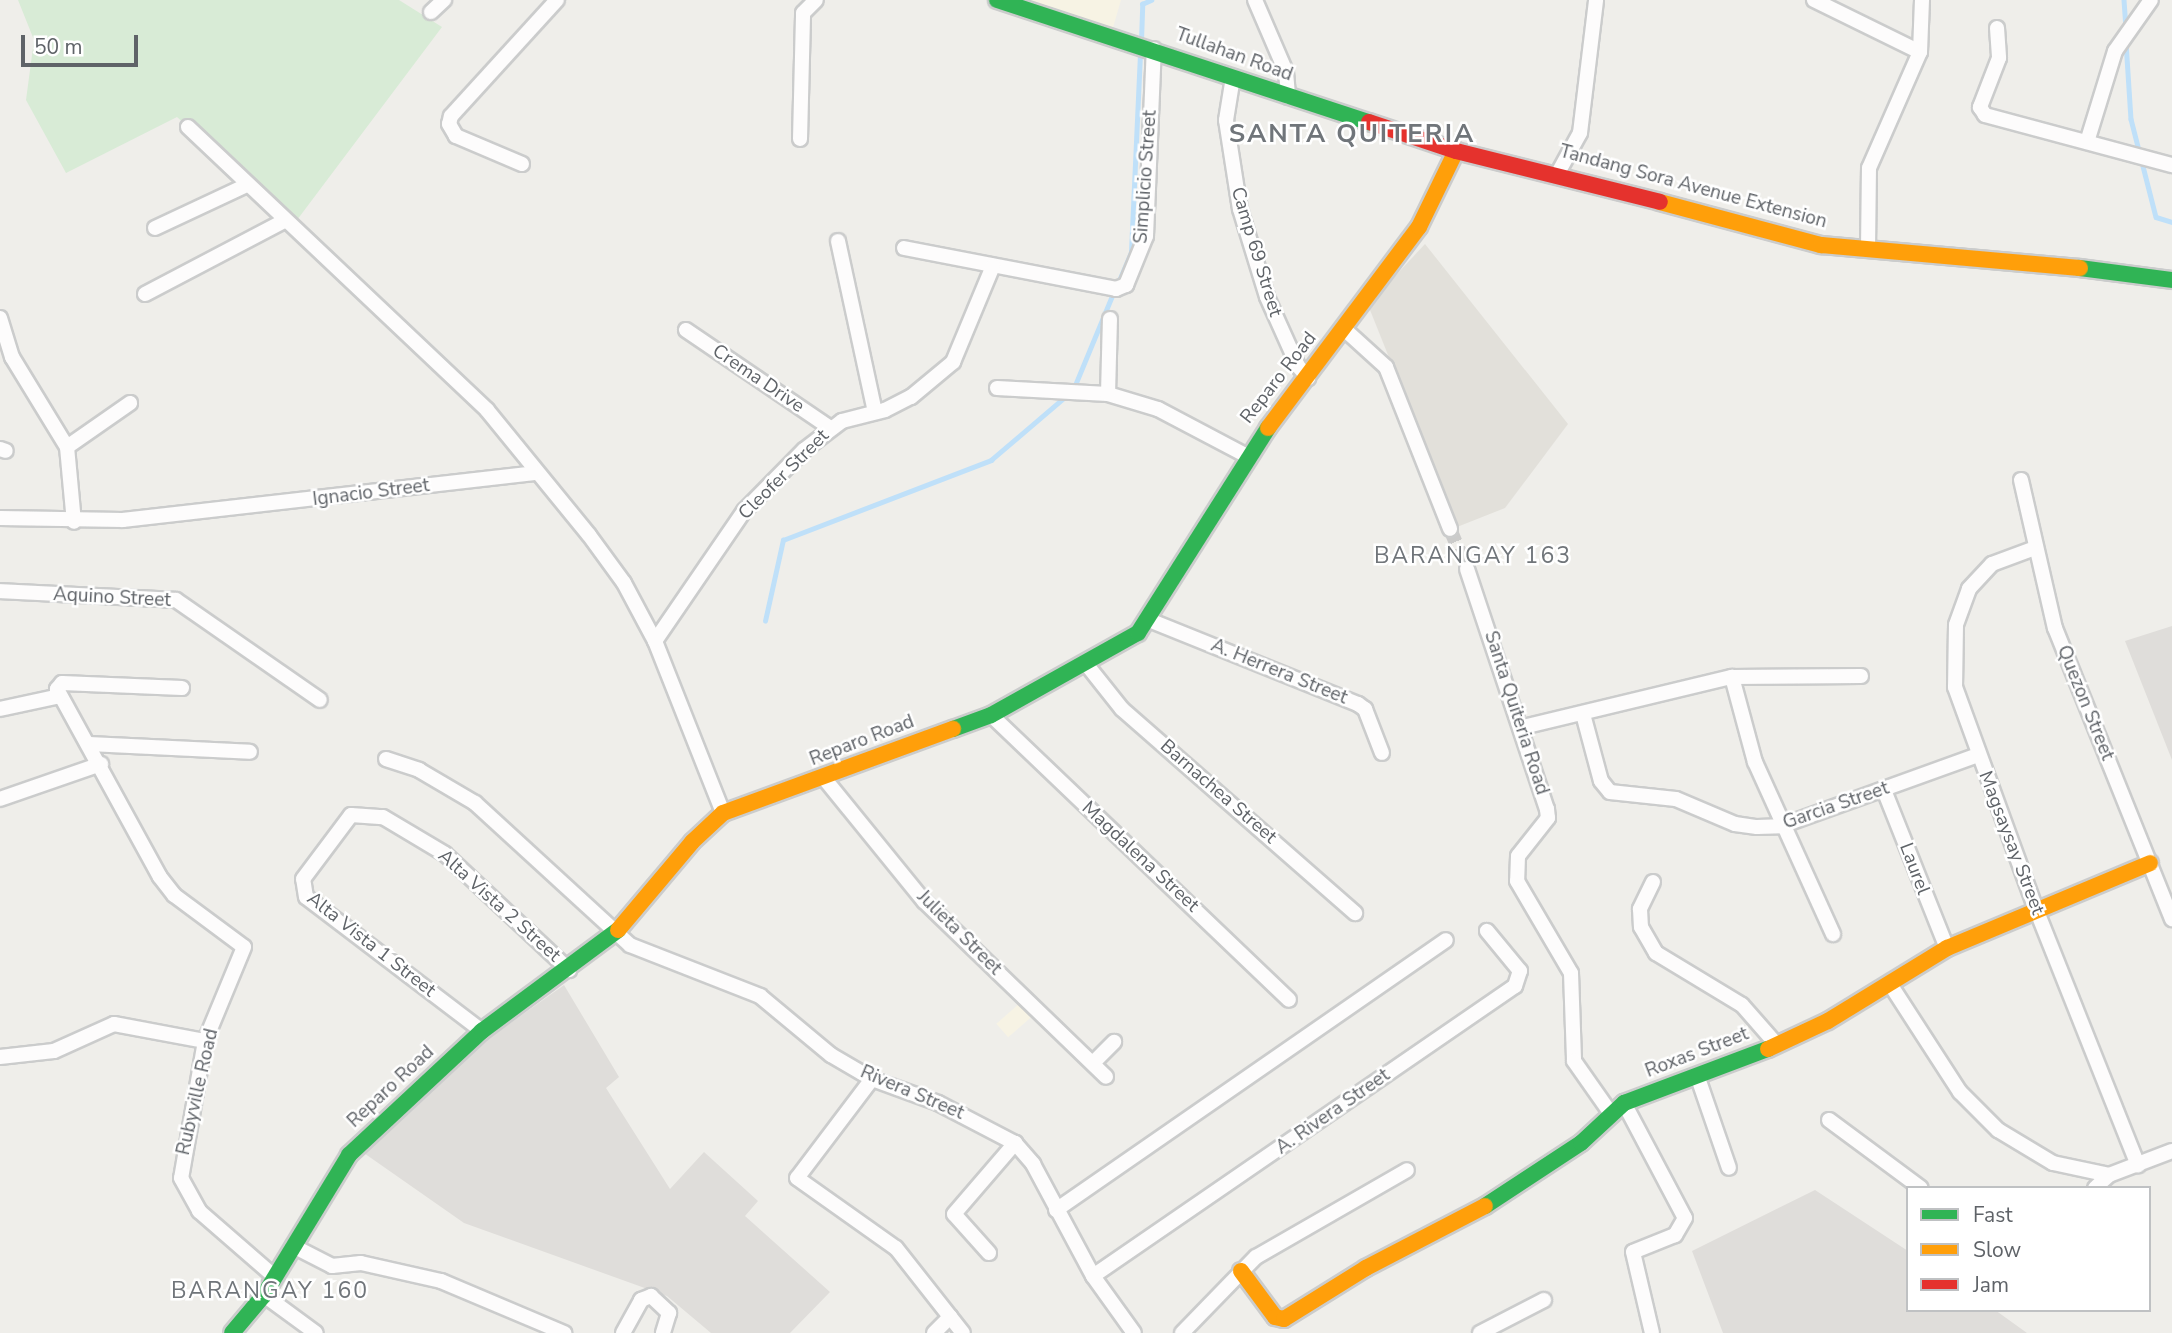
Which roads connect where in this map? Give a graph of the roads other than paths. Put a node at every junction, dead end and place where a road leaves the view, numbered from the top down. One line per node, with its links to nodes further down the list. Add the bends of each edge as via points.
1 (444, 0): 10 (street)
2 (557, 0): 20 (street, via 451,116 449,124 456,136)
3 (816, 0): 17 (street, via 803,13)
4 (997, 0): 12 (main road, Tullahan Road)
5 (1255, 0): 15 (street, via 1286,72)
6 (1596, 0): 22 (street, via 1580,133)
7 (1814, 0): 13 (street)
8 (1922, 0): 13 (street)
9 (2151, 0): 18 (street, via 2115,51)
10 (431, 12)
11 (1997, 28): 18 (street, via 1998,58 1980,107 1985,115)
12 (1154, 49): 14 (main road, Tullahan Road); 29 (street, Simplicio Street, via 1146,236 1126,285 1116,289)
13 (1920, 52): 28 (street, via 1869,169)
14 (1233, 77): 15 (main road, Tullahan Road); 36 (street, Camp 69 Street, via 1226,120 1240,209 1267,298)
15 (1288, 97): 19 (main road, Tullahan Road)
16 (187, 127): 23 (street)
17 (800, 139)
18 (2087, 142): 21 (street)
19 (1456, 151): 22 (main road, Tandang Sora Avenue Extension); 34 (main road, Reparo Road, via 1419,228)
20 (522, 163)
21 (2172, 165)
22 (1558, 173): 28 (main road, Tandang Sora Avenue Extension, via 1782,236)
23 (247, 185): 24 (street); 25 (street)
24 (284, 221): 31 (street); 44 (street, via 487,410)
25 (155, 228)
26 (838, 241): 40 (street)
27 (904, 247): 29 (street, Simplicio Street)
28 (1868, 249): 30 (main road, Tandang Sora Avenue Extension, via 2045,263)
29 (993, 266): 40 (street, Cleofer Street, via 953,362 911,397)
30 (2172, 281)
31 (145, 294)
32 (0, 318): 42 (street, via 12,357)
33 (1110, 319): 38 (street)
34 (1343, 328): 36 (main road, Reparo Road); 48 (street, via 1387,367)
35 (686, 330): 41 (street, Crema Drive)
36 (1308, 378): 43 (main road, Reparo Road)
37 (997, 388): 38 (street)
38 (1108, 394): 43 (street, via 1158,409)
39 (130, 403): 42 (street)
40 (875, 412): 41 (street, Cleofer Street)
41 (830, 428): 53 (street, Cleofer Street, via 744,511)
42 (67, 447): 47 (street)
43 (1247, 456): 52 (main road, Reparo Road)
44 (536, 473): 47 (street, Ignacio Street, via 230,509); 53 (street, via 624,583)
45 (2021, 481): 49 (street, Quezon Street)
46 (0, 518): 47 (street, Ignacio Street)
47 (74, 522)
48 (1450, 529)
49 (2035, 548): 67 (street, Magsaysay Street, via 1992,564 1979,575 1956,625 1955,687); 76 (street, Quezon Street, via 2055,628)
50 (1467, 569): 63 (street, Santa Quiteria Road)
51 (0, 592): 59 (street, Aquino Street, via 176,600)
52 (1149, 620): 54 (main road, Reparo Road, via 1128,641); 66 (street, A. Herrera Street, via 1358,704 1365,709)
53 (655, 641): 73 (street)
54 (1087, 665): 62 (main road, Reparo Road); 79 (street, Barnachea Street, via 1122,709)
55 (1861, 676): 56 (street)
56 (1732, 677): 61 (street); 74 (street, via 1755,762)
57 (183, 688): 58 (street, via 62,683)
58 (59, 693): 60 (street); 64 (street, Rubyville Road)
59 (320, 700)
60 (0, 709)
61 (1583, 714): 63 (street); 74 (street, Garcia Street, via 1601,781 1610,793 1676,799 1735,824)
62 (991, 715): 70 (main road, Reparo Road); 88 (street, Magdalena Street)
63 (1523, 727): 99 (street, Santa Quiteria Road, via 1548,818 1518,856 1517,881 1571,973 1574,1061)
64 (89, 744): 65 (street); 69 (street, Rubyville Road)
65 (250, 752)
66 (1382, 753)
67 (1978, 755): 71 (street, Garcia Street); 78 (street, Magsaysay Street)
68 (386, 759): 82 (street, via 419,770 475,803)
69 (101, 764): 72 (street); 90 (street, Rubyville Road, via 174,895 244,947)
70 (824, 778): 73 (main road, Reparo Road); 94 (street, Julieta Street, via 924,901)
71 (1884, 790): 74 (street, Garcia Street); 85 (street, Laurel)
72 (0, 799)
73 (723, 813): 82 (main road, Reparo Road, via 692,842)
74 (1781, 826): 83 (street)
75 (327, 847): 86 (street, Alta Vista 2 Street, via 351,815 383,817 445,854); 89 (street, Alta Vista 1 Street, via 303,878 306,897)
76 (2150, 863): 78 (main road, Roxas Street); 80 (street, Quezon Street)
77 (1653, 883): 92 (street, via 1640,909 1641,927 1656,953 1742,1005)
78 (2036, 909): 85 (main road, Roxas Street); 103 (street, Magsaysay Street)
79 (1355, 913)
80 (2172, 919)
81 (1487, 931): 113 (street, A. Rivera Street, via 1520,971 1515,986)
82 (616, 933): 86 (main road, Reparo Road); 97 (street, Rivera Street, via 630,945 760,996 831,1055)
83 (1833, 934)
84 (1446, 940): 109 (street)
85 (1947, 948): 87 (main road, Roxas Street)
86 (569, 970): 89 (main road, Reparo Road)
87 (1890, 984): 92 (main road, Roxas Street); 106 (street, via 1960,1092 1998,1130 2053,1163)
88 (1289, 1000)
89 (482, 1031): 110 (main road, Reparo Road, via 349,1156)
90 (205, 1041): 93 (street, via 114,1024 54,1051); 114 (street, Rubyville Road, via 181,1178 199,1211)
91 (1114, 1042): 94 (street)
92 (1777, 1045): 95 (main road, Roxas Street)
93 (0, 1057)
94 (1093, 1063): 96 (street, Julieta Street)
95 (1697, 1075): 98 (main road, Roxas Street); 104 (street)
96 (1106, 1077)
97 (872, 1079): 101 (street, Rivera Street, via 938,1104); 117 (street, via 797,1178 896,1248)
98 (1624, 1103): 99 (main road, Roxas Street); 128 (street, via 1685,1218 1675,1235 1633,1252)
99 (1612, 1115): 112 (main road, Roxas Street, via 1581,1143 1490,1203 1279,1319)
100 (1829, 1120): 107 (street)
101 (1015, 1143): 109 (street, Rivera Street, via 1033,1164); 111 (street, via 954,1214)
102 (2172, 1151): 103 (street)
103 (2138, 1165): 106 (street)
104 (1729, 1168)
105 (1407, 1170): 112 (street, via 1275,1245)
106 (2109, 1175): 108 (street)
107 (1918, 1186)
108 (2097, 1186)
109 (1056, 1210): 113 (street, Rivera Street)
110 (293, 1246): 114 (main road, Reparo Road); 120 (street, via 332,1266 361,1263 441,1281)
111 (989, 1253)
112 (1241, 1271): 126 (street)
113 (1093, 1276): 125 (street, Rivera Street)
114 (275, 1277): 115 (main road, Reparo Road)
115 (264, 1295): 118 (main road, Reparo Road); 119 (street)
116 (1544, 1300): 127 (street)
117 (950, 1317): 123 (street); 124 (street)
118 (232, 1333)
119 (316, 1333)
120 (564, 1333)
121 (623, 1333): 122 (street, via 641,1300 651,1296 669,1313)
122 (663, 1333)
123 (934, 1333)
124 (963, 1333)
125 (1134, 1333)
126 (1182, 1333)
127 (1480, 1333)
128 (1652, 1333)

